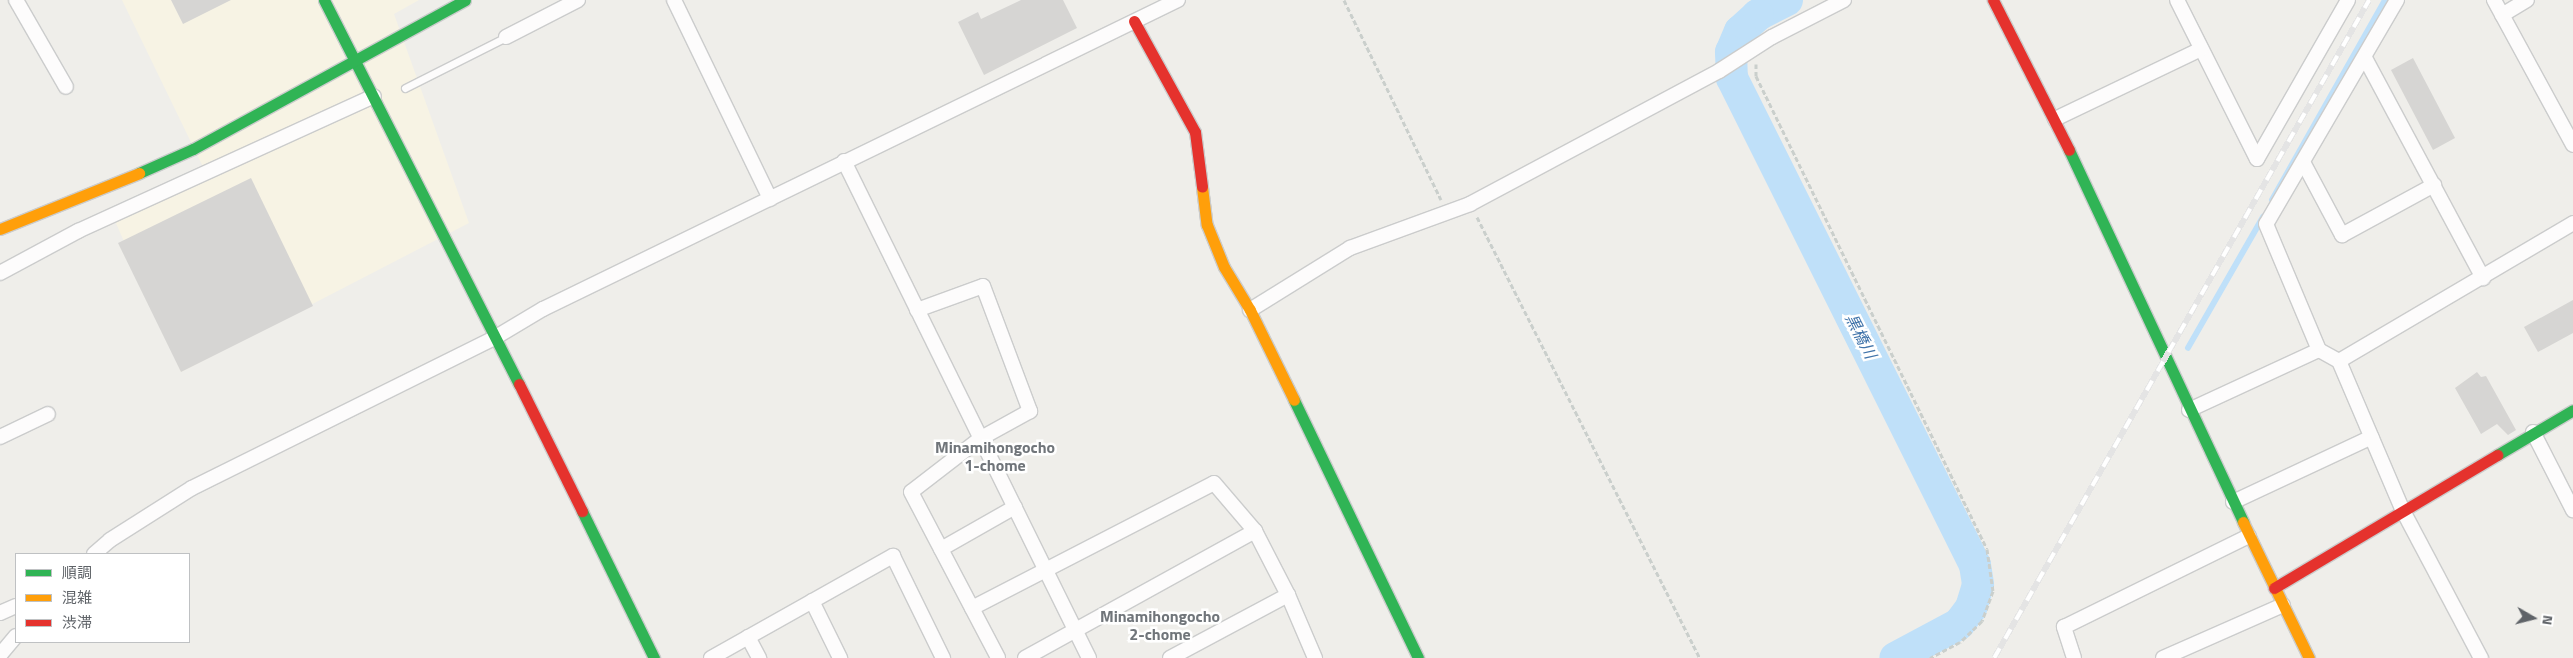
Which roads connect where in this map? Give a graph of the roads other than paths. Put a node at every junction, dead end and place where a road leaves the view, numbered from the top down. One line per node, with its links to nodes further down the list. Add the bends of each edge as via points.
1 (16, 0): 20 (street)
2 (324, 0): 19 (street)
3 (465, 0): 19 (street)
4 (578, 0): 16 (street)
5 (674, 0): 28 (street)
6 (1178, 0): 15 (street)
7 (1844, 0): 34 (street, via 1470,204 1350,248)
8 (1993, 0): 23 (street)
9 (2177, 0): 17 (street)
10 (2398, 0): 18 (street)
11 (2494, 0): 14 (street)
12 (2527, 0): 14 (street)
13 (2345, 2): 17 (street, via 2257,159)
14 (2502, 15): 24 (street)
15 (1134, 21): 25 (street); 34 (street, via 1195,132 1207,225 1224,267)
16 (506, 37): 21 (lane)
17 (2201, 49): 23 (street)
18 (2365, 58): 26 (street); 27 (street)
19 (355, 60): 22 (street); 30 (street, via 169,161 72,203)
20 (66, 87)
21 (405, 88)
22 (374, 96): 31 (street, via 78,231); 35 (street)
23 (2054, 119): 38 (street)
24 (2573, 145)
25 (844, 161): 28 (street); 33 (street)
26 (2303, 162): 27 (street, via 2342,235); 36 (street, via 2266,224)
27 (2434, 185): 32 (street)
28 (770, 198): 35 (street, via 543,309)
29 (2573, 223): 32 (street)
30 (0, 229)
31 (0, 273)
32 (2484, 278): 37 (street)
33 (917, 310): 44 (street); 44 (street, via 983,286 1030,411)
34 (1250, 310): 75 (street)
35 (496, 337): 52 (street, via 192,488 110,540); 65 (street)
36 (2319, 350): 37 (street); 38 (street)
37 (2339, 361): 43 (street)
38 (2189, 410): 45 (street)
39 (2573, 410): 41 (street)
40 (48, 414): 42 (street)
41 (2533, 432): 47 (street); 48 (street)
42 (0, 437)
43 (2372, 437): 45 (street); 47 (street)
44 (981, 438): 46 (street); 51 (street, via 911,492)
45 (2233, 502): 50 (street)
46 (1015, 507): 51 (street); 53 (street)
47 (2402, 509): 54 (street); 79 (street)
48 (2573, 510)
49 (1255, 531): 53 (street, via 1214,483); 55 (street); 61 (street)
50 (2249, 536): 54 (street); 76 (street, via 2064,626)
51 (941, 549): 59 (street)
52 (95, 553)
53 (1046, 571): 59 (street); 61 (street)
54 (2274, 588): 57 (street)
55 (1288, 595): 73 (street); 74 (street)
56 (812, 602): 63 (street); 68 (street); 69 (street, via 893,556)
57 (2283, 605): 77 (street); 78 (street)
58 (15, 606): 60 (street)
59 (972, 608): 70 (street)
60 (0, 613)
61 (1076, 630): 71 (street); 72 (street)
62 (15, 637): 64 (street)
63 (748, 637): 66 (street); 67 (street)
64 (0, 655)
65 (654, 658)
66 (710, 658)
67 (759, 658)
68 (840, 658)
69 (943, 658)
70 (998, 658)
71 (1025, 658)
72 (1089, 658)
73 (1170, 658)
74 (1315, 658)
75 (1418, 658)
76 (2074, 658)
77 (2163, 658)
78 (2310, 658)
79 (2481, 658)

